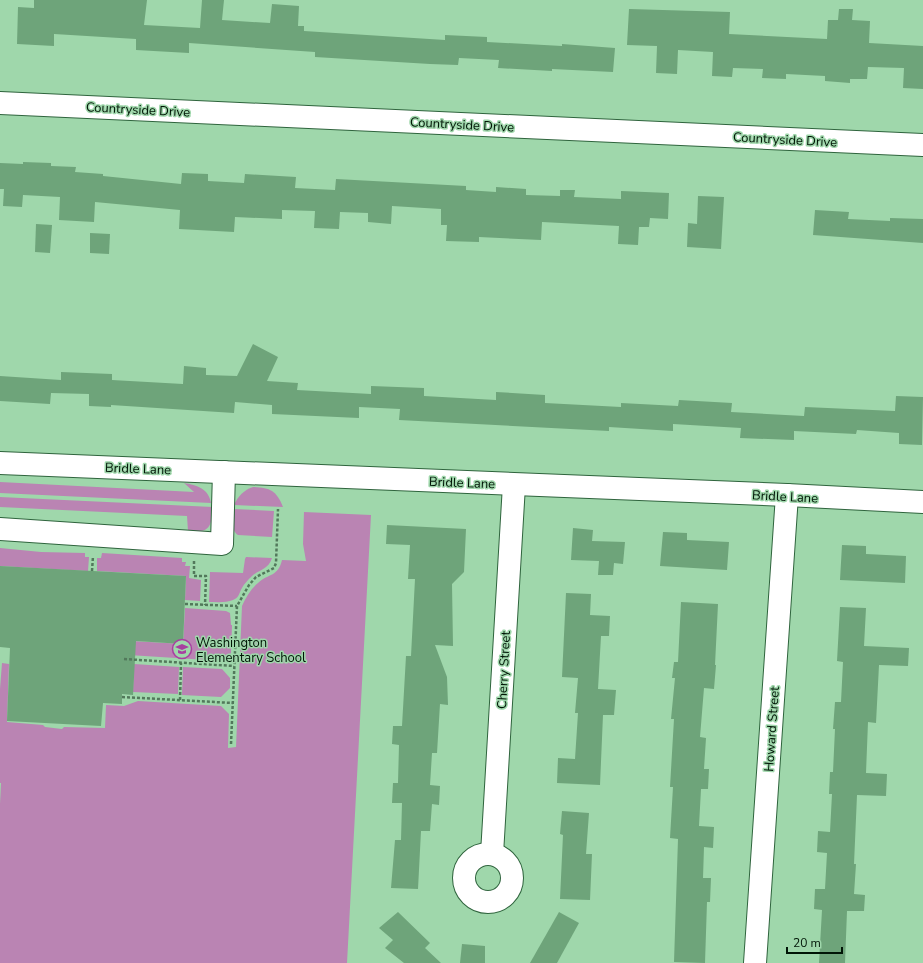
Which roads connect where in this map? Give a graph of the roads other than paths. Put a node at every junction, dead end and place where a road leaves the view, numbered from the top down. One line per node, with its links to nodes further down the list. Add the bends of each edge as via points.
1 (0, 103): 2 (street, Countryside Drive)
2 (923, 146)
3 (0, 462): 4 (street, Bridle Lane)
4 (224, 472): 5 (street, Bridle Lane); 8 (street, via 222,544)
5 (514, 484): 6 (street, Bridle Lane); 9 (street, Cherry Street)
6 (787, 495): 7 (street, Bridle Lane); 10 (street, Howard Street)
7 (923, 502)
8 (0, 529)
9 (492, 854)
10 (755, 963)

